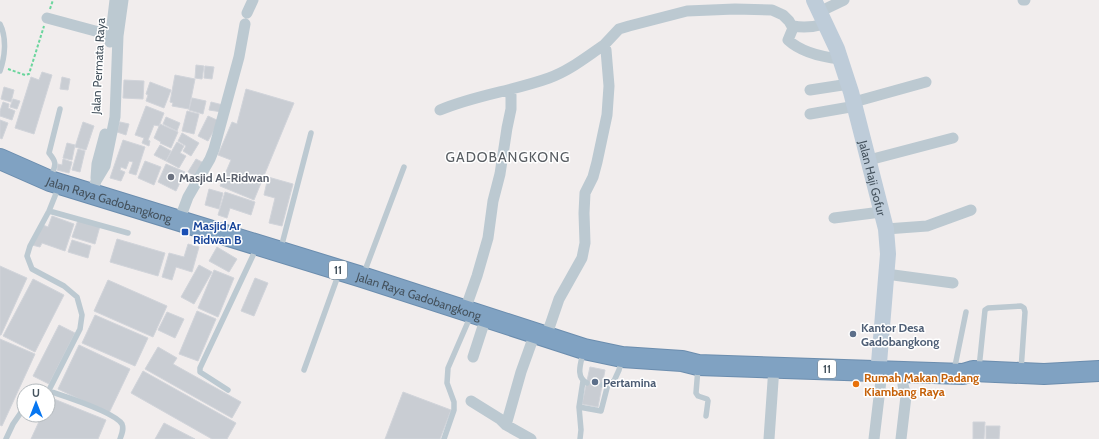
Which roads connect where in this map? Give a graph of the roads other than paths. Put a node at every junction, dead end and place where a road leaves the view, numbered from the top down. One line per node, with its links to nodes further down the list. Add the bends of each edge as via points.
1 (115, 0): 11 (street, Jalan Permata Raya)
2 (123, 0): 29 (street, via 118,36 116,117 105,166)
3 (253, 0): 6 (street)
4 (844, 0): 5 (street)
5 (820, 12): 10 (street, via 816,27); 13 (street, Jalan Haji Gofur)
6 (247, 13)
7 (46, 18): 11 (street)
8 (0, 24): 14 (lane, via 3,30 4,49)
9 (246, 24): 34 (street, via 214,149 188,197)
10 (793, 26): 12 (street, via 783,14 772,10 687,11 619,29); 13 (street, via 788,40 795,46 818,56)
11 (110, 35): 29 (street, Jalan Permata Raya, via 109,116)
12 (604, 45): 18 (street, via 563,72); 45 (street, via 609,86 607,115 593,177 585,193 585,243 582,258)
13 (840, 59): 16 (street, Jalan Haji Gofur)
14 (1, 68)
15 (926, 82): 19 (street)
16 (849, 84): 17 (street); 19 (street, Jalan Haji Gofur)
17 (810, 90)
18 (507, 91): 21 (street); 44 (street, via 511,95 511,109 488,238 477,276)
19 (855, 104): 22 (street); 26 (street, Jalan Haji Gofur)
20 (60, 109): 28 (lane, via 49,153 56,163)
21 (440, 110)
22 (810, 114)
23 (311, 133): 38 (lane)
24 (953, 138): 26 (street)
25 (0, 159): 28 (highway, Jalan Raya Gadobangkong / 11)
26 (869, 160): 32 (street, Jalan Haji Gofur)
27 (404, 167): 41 (lane)
28 (55, 183): 29 (highway, Jalan Raya Gadobangkong / 11); 31 (lane)
29 (94, 187): 34 (highway, Jalan Raya Gadobangkong / 11)
30 (971, 210): 35 (street, via 927,226)
31 (49, 211): 36 (lane); 57 (lane, via 27,256 32,268 64,286 77,297 82,315 80,329)
32 (881, 212): 33 (street); 35 (street, Jalan Haji Gofur)
33 (834, 218)
34 (179, 221): 37 (highway, Jalan Raya Gadobangkong / 11)
35 (886, 229): 40 (street, Jalan Haji Gofur)
36 (128, 233)
37 (257, 245): 38 (highway, Jalan Raya Gadobangkong / 11); 58 (lane, via 200,368 200,372)
38 (280, 252): 39 (highway, Jalan Raya Gadobangkong / 11)
39 (340, 271): 41 (highway, Jalan Raya Gadobangkong / 11); 52 (lane)
40 (886, 274): 42 (street); 51 (street, Jalan Haji Gofur)
41 (362, 277): 44 (highway, Jalan Raya Gadobangkong / 11)
42 (953, 283)
43 (966, 312): 53 (lane)
44 (474, 313): 45 (highway, Jalan Raya Gadobangkong / 11); 47 (street); 68 (lane, via 448,368 447,383 454,402 454,410)
45 (540, 335): 46 (highway, Jalan Raya Gadobangkong / 11); 64 (street, via 521,372)
46 (584, 349): 48 (highway, Jalan Raya Gadobangkong / 11); 61 (lane, via 579,372 585,382)
47 (473, 357)
48 (622, 357): 49 (highway, Jalan Raya Gadobangkong / 11); 61 (lane, via 614,381 605,384 601,411)
49 (690, 363): 50 (highway, Jalan Raya Gadobangkong / 11); 51 (highway, Jalan Raya Gadobangkong / 11, via 698,357); 62 (lane, via 696,393 708,401)
50 (774, 368): 51 (highway, Jalan Raya Gadobangkong / 11); 70 (street)
51 (880, 368): 53 (highway, Jalan Raya Gadobangkong / 11); 55 (highway, Jalan Raya Gadobangkong / 11); 71 (street)
52 (304, 370)
53 (969, 370): 55 (highway, Jalan Raya Gadobangkong / 11, via 962,374); 56 (highway, Jalan Raya Gadobangkong / 11); 56 (lane, via 985,310 1021,306 1025,312)
54 (1099, 371): 56 (highway, Jalan Raya Gadobangkong / 11, via 1044,374)
55 (903, 372): 72 (street, via 906,396)
56 (1021, 372)
57 (52, 383)
58 (228, 390)
59 (56, 394): 67 (lane, via 118,418 123,426)
60 (471, 401): 64 (street)
61 (579, 407): 69 (lane)
62 (706, 416)
63 (16, 420): 66 (lane)
64 (506, 425): 65 (street)
65 (527, 438)
66 (6, 439)
67 (121, 439)
68 (444, 439)
69 (580, 439)
70 (772, 439)
71 (874, 439)
72 (901, 439)

